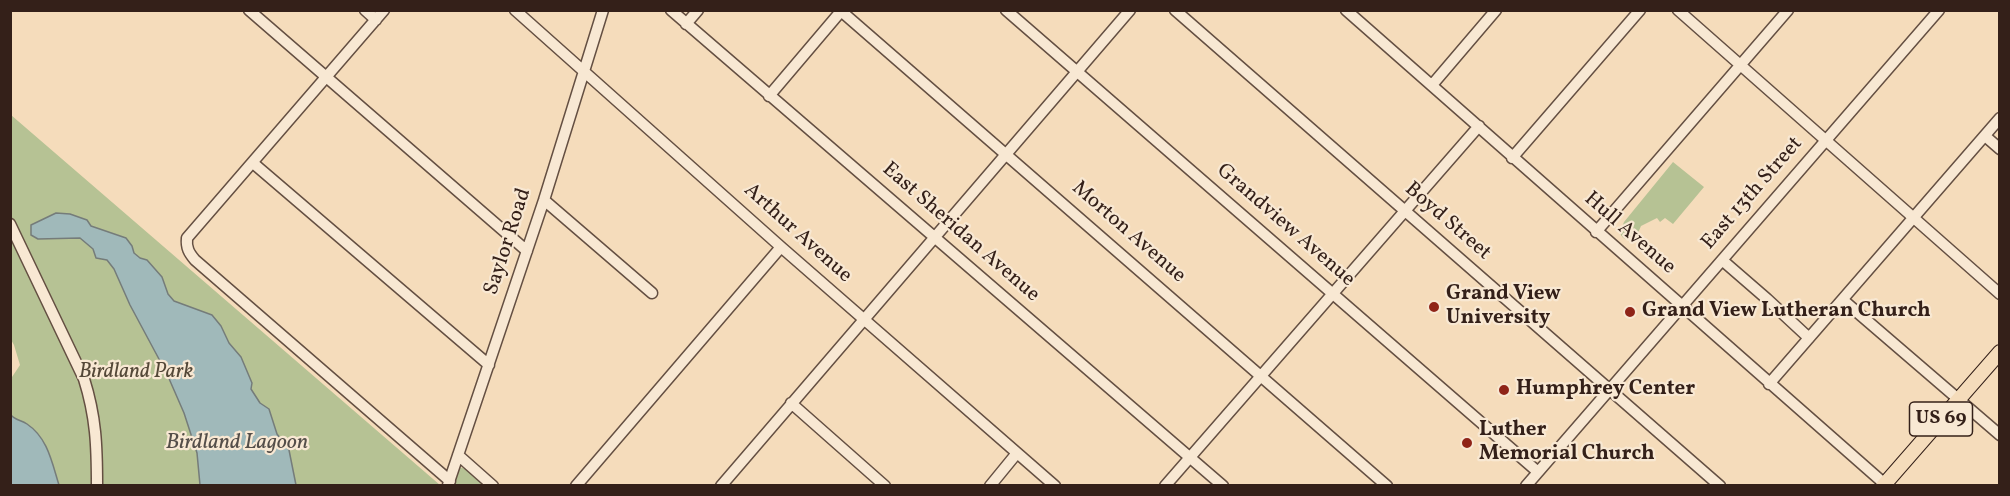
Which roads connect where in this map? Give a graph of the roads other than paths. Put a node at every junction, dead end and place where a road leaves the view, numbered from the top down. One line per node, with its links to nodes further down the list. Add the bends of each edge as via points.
1 (249, 10): 23 (street)
2 (365, 10): 18 (street)
3 (384, 10): 18 (street)
4 (515, 10): 21 (street, Arthur Avenue)
5 (603, 10): 21 (street, Saylor Road)
6 (671, 10): 19 (street, East Sheridan Avenue)
7 (698, 10): 19 (street)
8 (1006, 10): 22 (street, Grandview Avenue)
9 (1130, 10): 22 (street)
10 (1175, 10): 35 (street, Boyd Street)
11 (1496, 10): 24 (street)
12 (1640, 10): 32 (street)
13 (1678, 10): 20 (street)
14 (1788, 10): 20 (street)
15 (1939, 10): 29 (street, East 13th Street)
16 (841, 11): 25 (street); 31 (street, Morton Avenue)
17 (1348, 11): 24 (street, Hull Avenue)
18 (376, 20): 23 (street)
19 (686, 24): 25 (street, East Sheridan Avenue)
20 (1739, 66): 29 (street); 38 (street)
21 (584, 71): 34 (street, Saylor Road); 40 (street, Arthur Avenue)
22 (1077, 73): 31 (street); 44 (street, Grandview Avenue)
23 (326, 77): 33 (street); 41 (street)
24 (1432, 85): 27 (street, Hull Avenue)
25 (769, 96): 39 (street, East Sheridan Avenue)
26 (2000, 118): 28 (street)
27 (1479, 126): 32 (street, Hull Avenue); 35 (street)
28 (1985, 136): 30 (street); 36 (street)
29 (1825, 141): 36 (street); 42 (street, East 13th Street)
30 (2000, 148)
31 (1007, 154): 39 (street); 52 (street, Morton Avenue)
32 (1512, 158): 38 (street, Hull Avenue)
33 (253, 163): 51 (street); 62 (street, via 187,238 189,252)
34 (544, 200): 41 (street, Saylor Road); 43 (street)
35 (1404, 211): 44 (street); 54 (street, Boyd Street)
36 (1913, 218): 45 (street); 46 (street)
37 (10, 224): 64 (street, via 84,379 97,439)
38 (1596, 232): 47 (street, Hull Avenue)
39 (935, 238): 48 (street); 60 (street, East Sheridan Avenue)
40 (781, 247): 48 (street, Arthur Avenue); 66 (street)
41 (527, 251): 51 (street, Saylor Road)
42 (1722, 260): 47 (street, East 13th Street); 49 (street)
43 (652, 293)
44 (1333, 293): 52 (street); 61 (street, Grandview Avenue)
45 (2000, 294)
46 (1843, 300): 49 (street); 55 (street)
47 (1682, 306): 53 (street, Hull Avenue); 54 (street, East 13th Street)
48 (864, 319): 56 (street); 58 (street, Arthur Avenue)
49 (1809, 338): 53 (street)
50 (2000, 352): 55 (main road, US 69)
51 (489, 365): 59 (street, Saylor Road)
52 (1261, 375): 60 (street); 73 (street, Morton Avenue)
53 (1769, 384): 63 (street, Hull Avenue)
54 (1610, 389): 61 (street, East 13th Street); 75 (street, Boyd Street)
55 (1958, 400): 57 (street); 63 (main road, US 69)
56 (791, 404): 67 (street); 68 (street)
57 (2000, 435)
58 (1017, 453): 69 (street); 70 (street, Arthur Avenue)
59 (458, 455): 62 (street, Saylor Road); 65 (street)
60 (1190, 456): 71 (street); 72 (street, East Sheridan Avenue)
61 (1538, 472): 74 (street, East 13th Street)
62 (449, 483)
63 (1885, 485)
64 (97, 486)
65 (493, 486)
66 (576, 486)
67 (721, 486)
68 (885, 486)
69 (990, 486)
70 (1055, 486)
71 (1165, 486)
72 (1223, 486)
73 (1387, 486)
74 (1526, 486)
75 (1720, 486)

